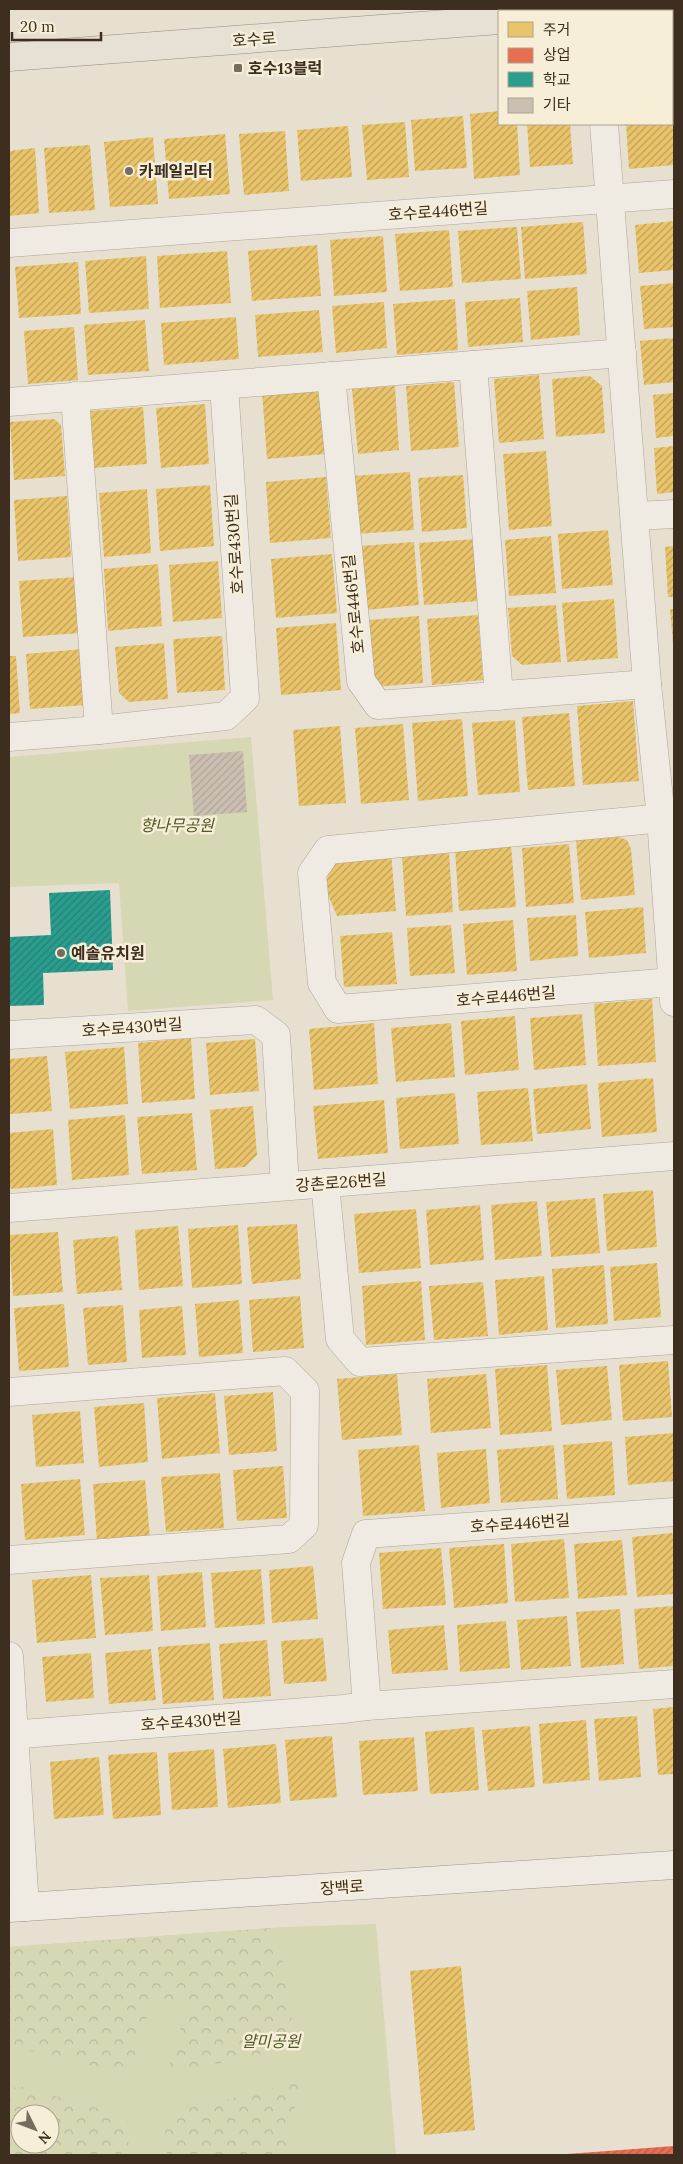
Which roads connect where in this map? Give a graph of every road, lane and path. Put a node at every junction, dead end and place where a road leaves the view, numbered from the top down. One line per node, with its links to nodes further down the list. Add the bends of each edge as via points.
1 (657, 9): 2 (main road)
2 (640, 10)
3 (498, 20): 4 (main road, 호수로)
4 (9, 57)
5 (604, 125): 7 (street, 호수로446번길)
6 (674, 194): 7 (street, 호수로446번길)
7 (610, 198): 8 (street, 호수로446번길); 9 (street, 호수로446번길)
8 (9, 243)
9 (622, 353): 10 (street); 16 (street, 호수로446번길)
10 (473, 365): 11 (street); 18 (street)
11 (331, 376): 12 (street); 18 (street, 호수로446번길, via 360,681 378,705)
12 (224, 385): 13 (street); 19 (street, 호수로430번길, via 245,698 226,716)
13 (75, 396): 14 (street); 19 (street)
14 (9, 402)
15 (674, 514): 16 (street)
16 (634, 516): 17 (street, 호수로446번길)
17 (647, 684): 18 (street, 호수로446번길); 21 (street, 호수로446번길)
18 (499, 696)
19 (98, 730): 20 (street, 호수로430번길)
20 (9, 737)
21 (667, 817): 22 (street, 호수로446번길); 22 (street, 호수로446번길, via 328,850 312,873 322,983 338,1009)
22 (674, 992)
23 (9, 1035): 26 (street, 호수로430번길, via 256,1020 276,1035)
24 (674, 1156): 25 (street, 강촌로26번길)
25 (324, 1183): 26 (street, 강촌로26번길); 28 (street, via 340,1339 360,1362)
26 (285, 1186): 27 (street, 강촌로26번길)
27 (9, 1208)
28 (674, 1340)
29 (9, 1392): 31 (street, via 285,1372 305,1391 304,1525 288,1539)
30 (674, 1512): 34 (street, 호수로446번길, via 366,1534 356,1563)
31 (9, 1560)
32 (9, 1656): 35 (street)
33 (674, 1684): 34 (street)
34 (367, 1706): 35 (street, 호수로430번길)
35 (11, 1735): 37 (street)
36 (674, 1865): 37 (street, 장백로)
37 (17, 1908)

